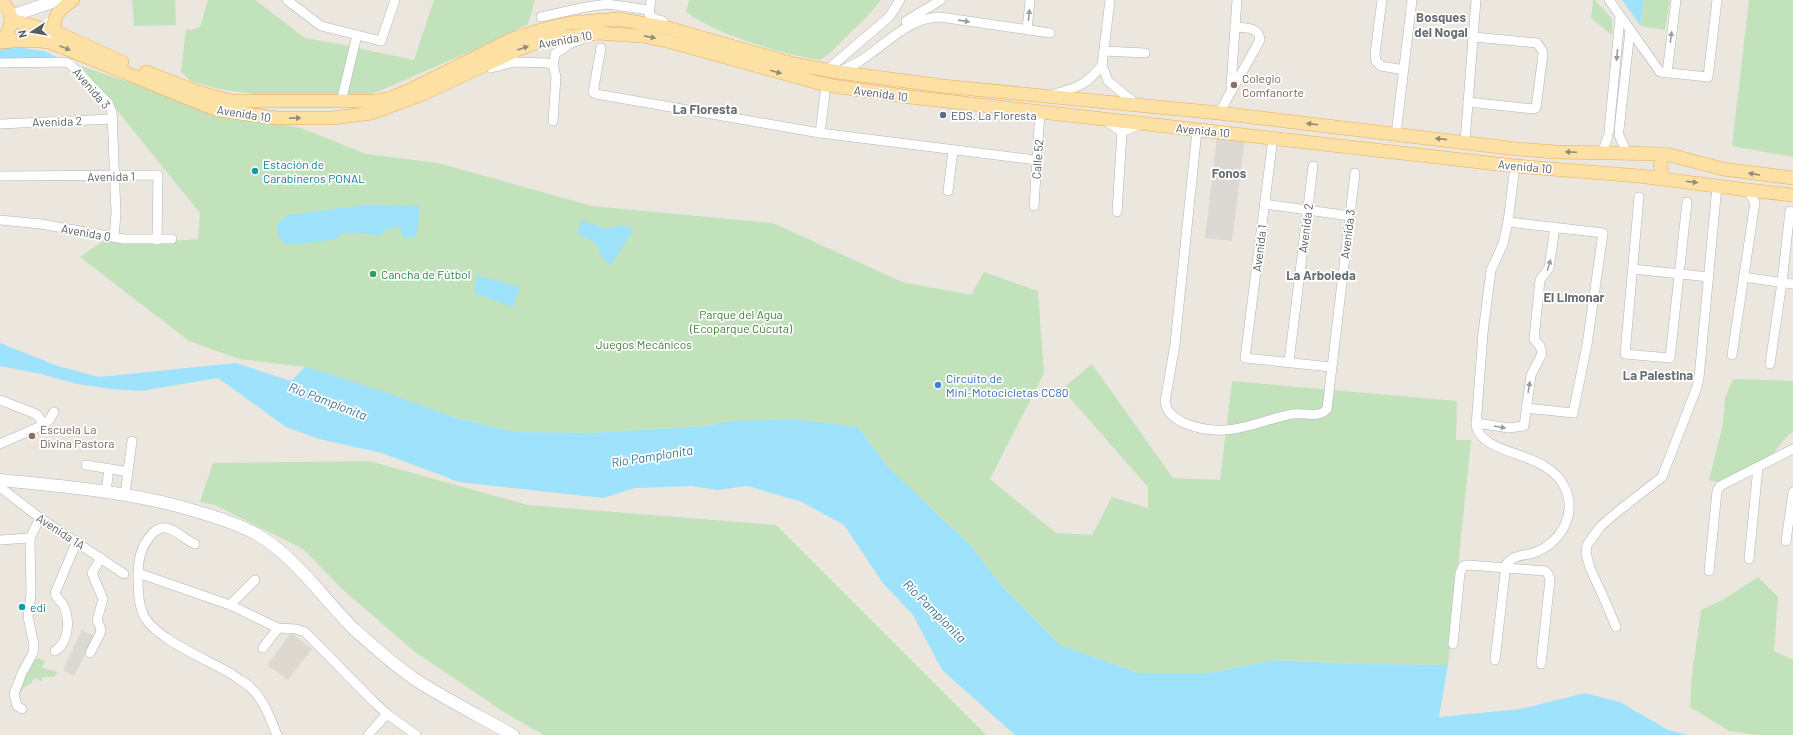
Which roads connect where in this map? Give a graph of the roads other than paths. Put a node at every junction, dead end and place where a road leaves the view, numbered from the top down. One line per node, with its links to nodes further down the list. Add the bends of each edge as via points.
1 (58, 0): 22 (main road)
2 (74, 0): 27 (main road, via 54,18)
3 (287, 0): 30 (street, via 320,26)
4 (395, 0): 30 (street, via 381,40)
5 (651, 0): 19 (street)
6 (889, 0): 18 (street)
7 (941, 0): 41 (street)
8 (1030, 0): 25 (street, one-way to 8)
9 (1110, 0): 35 (street)
10 (1237, 0): 24 (street)
11 (1382, 0): 42 (street, via 1376,61 1381,66)
12 (1412, 0): 42 (street)
13 (1476, 0): 31 (street)
14 (1608, 0): 21 (street)
15 (1676, 0): 43 (street, one-way to 15)
16 (1717, 0): 43 (street, via 1708,77)
17 (0, 1): 22 (main road, via 8,9)
18 (899, 2): 41 (street)
19 (649, 10): 20 (street, via 607,4); 23 (street, via 650,16 663,21)
20 (541, 17)
21 (1620, 17): 26 (street); 64 (street, one-way to 64)
22 (11, 18): 27 (main road, Avenida 10); 32 (main road, via 9,31)
23 (664, 27): 41 (main road, Avenida 10, via 794,64); 51 (main road, Avenida 10, via 618,19 570,23 548,28 512,39 391,98)
24 (1235, 27): 47 (street); 47 (street, via 1255,30 1260,40)
25 (1027, 30): 29 (street); 37 (street, one-way to 25, via 909,25 929,18 940,17)
26 (1630, 31): 43 (street, via 1660,72); 64 (street)
27 (56, 32): 34 (main road, Avenida 10)
28 (598, 33): 39 (street, via 560,49 555,54); 45 (main road, Avenida 10, one-way to 28, via 545,40); 46 (main road, Avenida 10, one-way to 46, via 642,36 667,41)
29 (1050, 33)
30 (357, 35): 51 (street)
31 (1474, 37): 52 (street); 52 (street, via 1537,43 1542,50 1543,60 1538,106 1535,109)
32 (0, 42): 34 (main road, Avenida 10, one-way to 34, via 39,40)
33 (601, 48): 63 (street, via 594,87 596,94)
34 (83, 50): 48 (main road, Avenida 10, via 119,61)
35 (1104, 50): 36 (street); 40 (street)
36 (1145, 53)
37 (859, 62): 41 (street); 44 (street, via 859,69)
38 (0, 63): 57 (street, Avenida 3, via 70,64 108,103)
39 (553, 65): 45 (street, via 506,63 467,78); 59 (street, via 556,77)
40 (1102, 65): 49 (street, via 1092,79); 54 (street, via 1108,81)
41 (838, 70): 44 (main road, Avenida 10)
42 (1404, 70): 65 (street)
43 (1667, 74)
44 (864, 76): 49 (main road, Avenida 10)
45 (458, 77): 48 (main road, Avenida 10, one-way to 45, via 217,110 277,118 347,117 384,110)
46 (826, 85): 55 (main road, Avenida 10); 63 (street)
47 (1231, 90): 56 (street)
48 (190, 94): 51 (main road, Avenida 10, via 231,101)
49 (1048, 96): 50 (main road, Avenida 10)
50 (1097, 101): 53 (main road, Avenida 10); 58 (main road)
51 (341, 102)
52 (1468, 102): 67 (street)
53 (1119, 103): 54 (main road, Avenida 10); 61 (main road, via 1116,112)
54 (1138, 105): 56 (main road, Avenida 10)
55 (1040, 112): 58 (main road, Avenida 10); 73 (street, Calle 52)
56 (1219, 113): 65 (main road, Avenida 10, one-way to 56)
57 (113, 116): 60 (street, Avenida 2); 78 (street)
58 (1099, 119): 61 (main road, Avenida 10)
59 (552, 121)
60 (0, 124)
61 (1120, 126): 62 (main road, Avenida 10, via 1143,124); 93 (street)
62 (1197, 130): 66 (main road, Avenida 10); 111 (street, Avenida 3, via 1177,331 1165,397 1167,410 1183,422 1218,432 1294,414 1320,415 1327,409)
63 (820, 133): 68 (street)
64 (1614, 133): 69 (street); 70 (street)
65 (1396, 134): 67 (main road, Avenida 10, one-way to 65)
66 (1273, 138): 75 (main road, Avenida 10); 90 (street, Avenida 1)
67 (1465, 142): 69 (main road, Avenida 10, one-way to 67, via 1517,149)
68 (953, 150): 73 (street); 84 (street)
69 (1599, 153): 70 (main road, Avenida 10)
70 (1626, 153): 71 (main road, Avenida 10)
71 (1640, 153): 72 (main road, Avenida 10); 79 (main road, via 1645,165)
72 (1666, 154): 80 (main road, Avenida 10, one-way to 72, via 1722,169); 81 (main road, via 1660,167)
73 (1036, 160): 91 (street, Calle 52)
74 (1313, 166): 92 (street, Avenida 2)
75 (1515, 166): 79 (main road, Avenida 10); 97 (street)
76 (1355, 173): 95 (street, Avenida 3)
77 (0, 176): 78 (street, Avenida 1)
78 (115, 176): 99 (street); 101 (street, Avenida 1, via 158,175)
79 (1639, 176): 81 (main road, Avenida 10)
80 (1793, 178)
81 (1666, 179): 82 (main road, Avenida 10, one-way to 82)
82 (1716, 186): 83 (main road, Avenida 10); 104 (street)
83 (1747, 190): 85 (main road, Avenida 10); 89 (street)
84 (948, 191)
85 (1772, 193): 86 (main road, Avenida 10); 89 (street)
86 (1793, 195)
87 (1639, 197): 102 (street)
88 (1687, 202): 103 (street)
89 (1755, 202): 105 (street)
90 (1265, 204): 92 (street); 109 (street, Avenida 1, via 1246,358)
91 (1034, 206)
92 (1308, 211): 95 (street); 109 (street, Avenida 2)
93 (1117, 212)
94 (1790, 212): 106 (street)
95 (1350, 216): 111 (street, Avenida 3)
96 (0, 220): 99 (street, Avenida 0, via 41,224)
97 (1508, 222): 98 (street); 115 (street, via 1504,244 1491,270)
98 (1555, 227): 113 (street, one-way to 98, via 1531,375 1542,354 1534,339 1540,280 1549,268); 113 (street, via 1603,233 1587,345 1573,413)
99 (114, 237): 101 (street, Avenida 0)
100 (172, 239): 101 (street, Avenida 0)
101 (157, 240)
102 (1633, 269): 103 (street); 103 (street, via 1625,354 1670,358)
103 (1680, 273): 104 (street)
104 (1709, 276): 143 (street, via 1699,378 1662,476 1600,527 1587,545 1586,553 1590,568)
105 (1744, 277): 106 (street); 108 (street)
106 (1782, 282): 107 (street); 110 (street)
107 (1793, 284)
108 (1732, 355)
109 (1289, 362): 111 (street)
110 (1770, 364)
111 (1331, 367)
112 (0, 400): 116 (street, via 36,414)
113 (1526, 408): 115 (street, one-way to 113, via 1508,428 1524,426)
114 (54, 412): 116 (street)
115 (1476, 423): 137 (street, via 1478,432 1490,443 1531,459 1554,473 1568,495 1567,520 1557,538 1541,550 1512,558)
116 (43, 425): 118 (street)
117 (132, 441): 128 (street)
118 (0, 444)
119 (1793, 449): 121 (street)
120 (86, 465): 122 (street)
121 (1758, 467): 136 (street); 138 (street, via 1726,482 1717,491)
122 (109, 469): 123 (street); 126 (street)
123 (123, 471)
124 (0, 480): 126 (main road)
125 (0, 487): 129 (street, Avenida 1A)
126 (106, 491): 128 (main road)
127 (1793, 492): 133 (street)
128 (124, 494): 156 (main road, via 170,503 230,522 271,543 297,566 355,630 401,669)
129 (40, 518): 130 (street); 132 (street, Avenida 1A)
130 (30, 538): 131 (street, Avenida 1A); 151 (street, via 32,594 28,617 34,644 33,653 14,694 17,706)
131 (0, 540)
132 (77, 541): 135 (street, Avenida 1A); 147 (street, via 55,593 64,607 67,632 62,646)
133 (1786, 541)
134 (195, 544): 139 (street, via 174,529 164,528 155,531 142,549 138,560)
135 (101, 558): 140 (street, Avenida 1A); 148 (street, via 92,573 103,599 97,620 101,629)
136 (1749, 559)
137 (1506, 567): 145 (street, via 1462,566); 149 (street); 150 (street, via 1545,571 1549,576)
138 (1709, 571)
139 (138, 573): 142 (street); 153 (street, via 138,594 144,615 153,628 170,641 195,653 250,687 264,704)
140 (124, 574)
141 (255, 580): 142 (street)
142 (230, 605): 144 (street)
143 (1616, 627)
144 (278, 628): 146 (street); 152 (street, via 304,632)
145 (1453, 644)
146 (263, 648)
147 (55, 651)
148 (90, 653)
149 (1495, 660)
150 (1541, 664)
151 (22, 709)
152 (387, 714): 154 (street); 155 (street)
153 (277, 735)
154 (368, 735)
155 (416, 735)
156 (513, 735)

